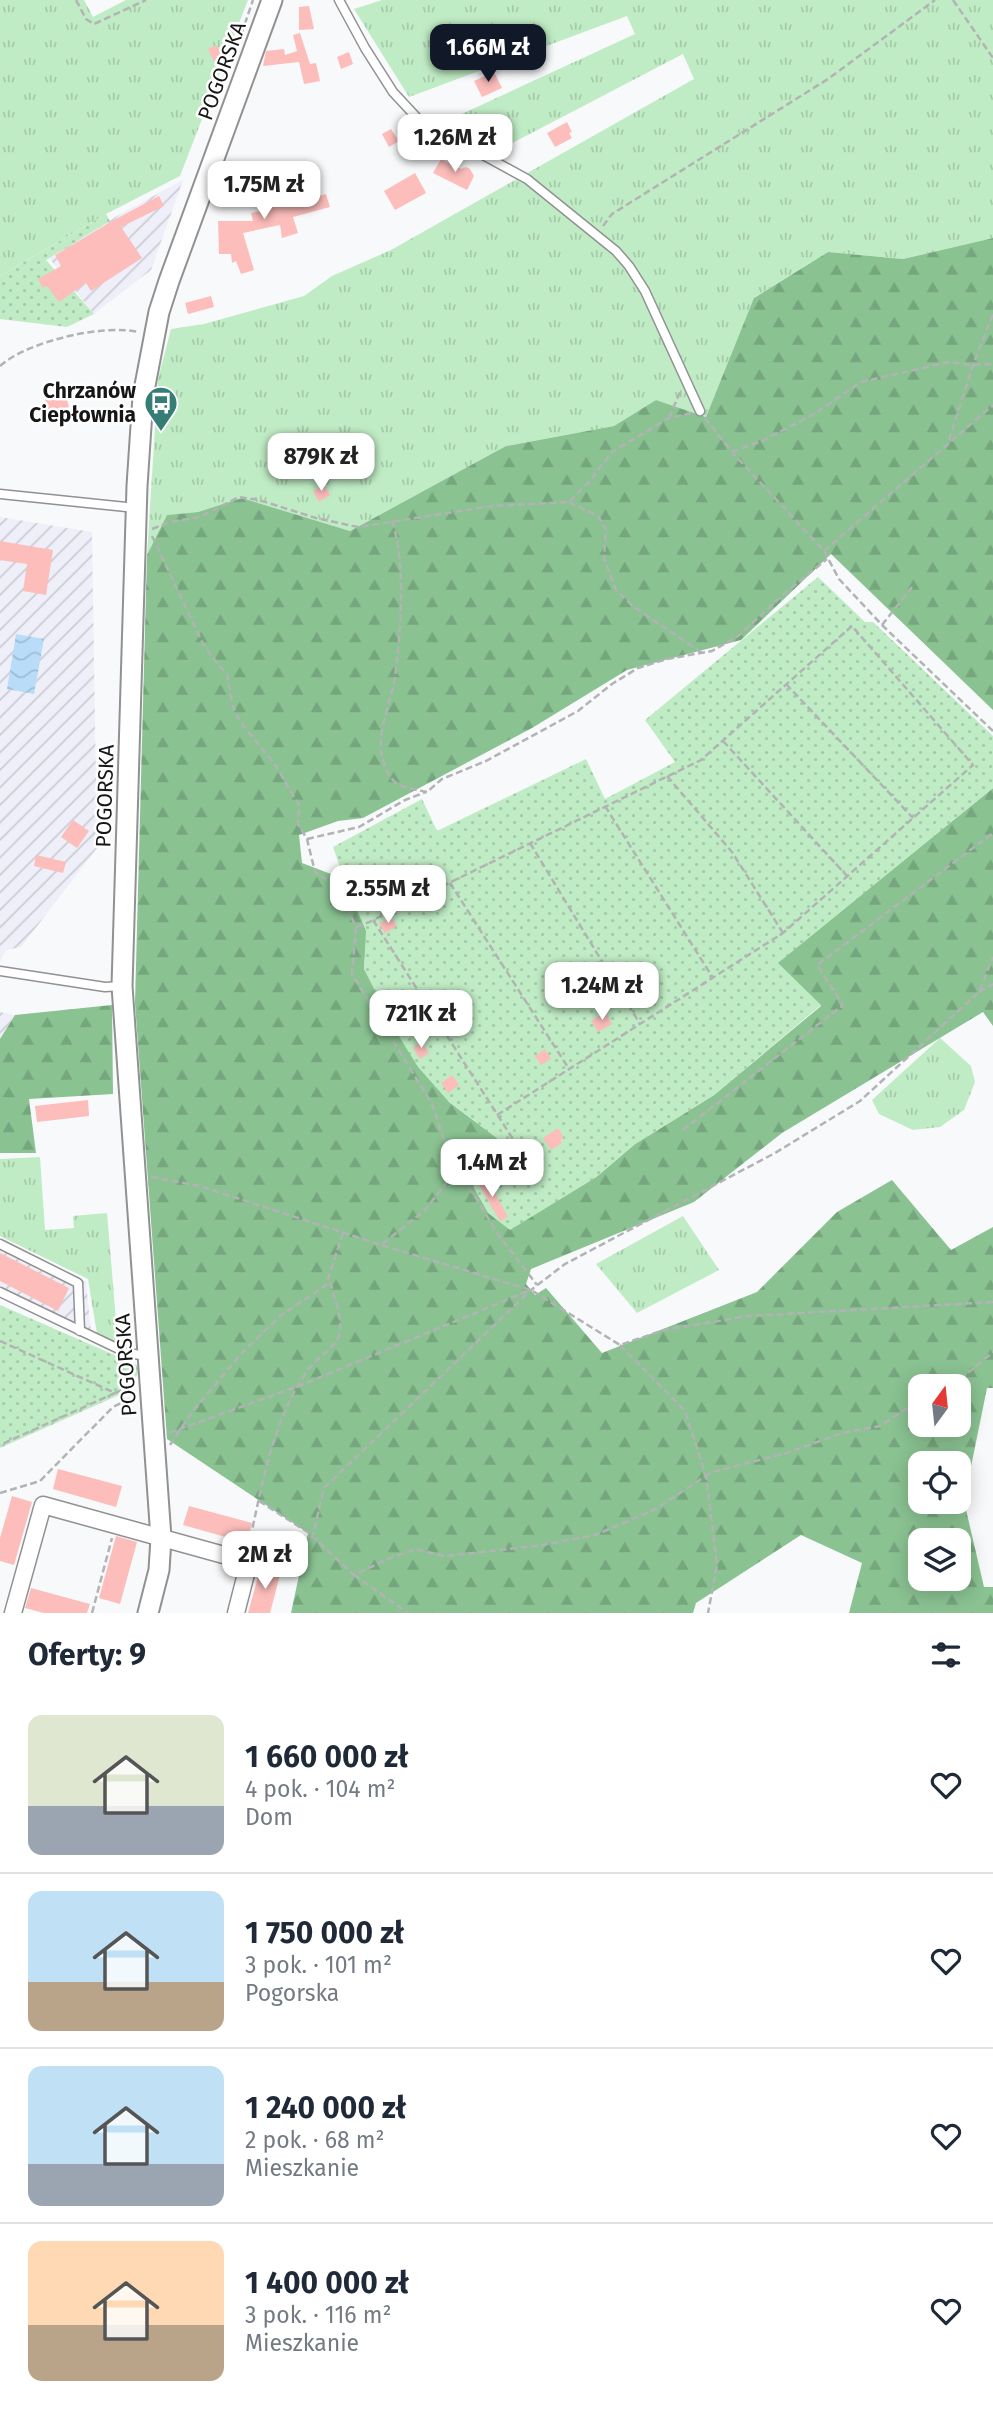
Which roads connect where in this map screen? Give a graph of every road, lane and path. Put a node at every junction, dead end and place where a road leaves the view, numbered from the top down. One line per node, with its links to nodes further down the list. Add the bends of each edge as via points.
1 (76, 0): 2 (path, via 94,24)
2 (146, 0)
3 (272, 0): 10 (street, POGORSKA, via 169,281)
4 (339, 0): 8 (lane, via 393,92 419,120 536,185)
5 (935, 0): 8 (path, via 828,79 612,214)
6 (953, 0): 7 (path)
7 (993, 58)
8 (597, 235): 14 (lane, via 629,266 645,291)
9 (993, 314): 12 (path)
10 (154, 334): 13 (path, via 121,328 87,332 37,346); 22 (street, POGORSKA, via 143,396)
11 (993, 364): 12 (path)
12 (973, 365): 18 (path); 19 (path, via 949,362 861,382 814,414)
13 (0, 366)
14 (685, 379): 16 (lane); 17 (path)
15 (993, 405): 18 (path)
16 (700, 411): 17 (path); 19 (path)
17 (669, 418): 21 (path, via 612,452)
18 (949, 442): 24 (path)
19 (732, 452): 24 (path)
20 (0, 494): 22 (lane)
21 (569, 502): 23 (path, via 492,506); 28 (path, via 598,516 606,530 604,558 616,590)
22 (136, 508): 48 (street, POGORSKA)
23 (392, 521): 33 (path, via 398,539 398,637 380,752 390,778 404,788); 37 (path, via 358,527 239,497 200,517 149,530 203,644 227,673 239,720 276,766 299,805 298,824)
24 (824, 551): 25 (path)
25 (827, 559): 27 (path, via 839,579); 28 (path, via 738,636)
26 (912, 587): 27 (path)
27 (882, 625): 30 (path)
28 (702, 653): 33 (path, via 638,668 578,711 486,761 442,779)
29 (786, 684): 31 (path); 35 (path); 35 (path, via 852,626 973,765)
30 (993, 732)
31 (723, 741): 32 (path, via 701,760); 39 (path)
32 (667, 776): 34 (path); 43 (path, via 732,852)
33 (427, 792): 37 (path, via 359,827)
34 (605, 806): 38 (path); 46 (path)
35 (913, 818): 39 (path)
36 (993, 833): 53 (path, via 817,965 843,1005)
37 (307, 839): 42 (path, via 315,872 338,888)
38 (530, 843): 40 (path); 50 (path)
39 (848, 876): 43 (path)
40 (449, 883): 41 (path); 51 (path)
41 (373, 920): 42 (path); 52 (path)
42 (356, 928): 55 (path, via 352,974 432,1104)
43 (783, 933): 46 (path)
44 (993, 957): 49 (path)
45 (0, 971): 48 (lane)
46 (713, 978): 50 (path)
47 (993, 984): 49 (path)
48 (122, 986): 56 (street, POGORSKA)
49 (979, 992): 61 (path, via 860,1101 775,1153 565,1264)
50 (640, 1024): 51 (path)
51 (569, 1069): 52 (path)
52 (497, 1115): 54 (path)
53 (683, 1130)
54 (518, 1147)
55 (455, 1172): 59 (path, via 424,1211); 61 (path)
56 (134, 1173): 57 (path, via 200,1186); 69 (street, POGORSKA)
57 (343, 1233): 59 (path); 60 (path)
58 (0, 1244): 65 (lane, via 78,1283)
59 (381, 1245): 62 (path)
60 (329, 1278): 71 (path, via 340,1332); 74 (path, via 242,1353)
61 (537, 1285): 62 (path)
62 (531, 1290): 67 (path); 71 (path); 82 (path, via 324,1488)
63 (0, 1292): 65 (lane)
64 (993, 1302): 67 (path, via 749,1316 664,1330)
65 (79, 1331): 69 (lane, via 127,1353)
66 (0, 1341): 72 (path)
67 (620, 1345): 77 (path, via 685,1411)
68 (993, 1352): 70 (path)
69 (148, 1356): 81 (street, POGORSKA)
70 (966, 1374)
71 (299, 1386): 74 (path); 79 (path, via 274,1438)
72 (115, 1393): 75 (path); 78 (path, via 131,1387 140,1393 113,1407 40,1481)
73 (908, 1408): 77 (path, via 880,1426 842,1433)
74 (180, 1429): 76 (path)
75 (0, 1445)
76 (164, 1453)
77 (706, 1476): 84 (path, via 654,1510 595,1535 444,1556 416,1549); 90 (path, via 717,1565)
78 (0, 1493)
79 (259, 1501): 82 (path); 83 (path)
80 (116, 1524): 81 (street); 85 (street, via 43,1505); 86 (path)
81 (160, 1538): 87 (street, POGORSKA, via 159,1570); 88 (street, via 248,1562)
82 (312, 1539): 84 (path)
83 (246, 1557)
84 (354, 1575): 89 (path)
85 (13, 1613)
86 (92, 1613)
87 (148, 1613)
88 (236, 1613)
89 (408, 1613)
90 (708, 1613)

